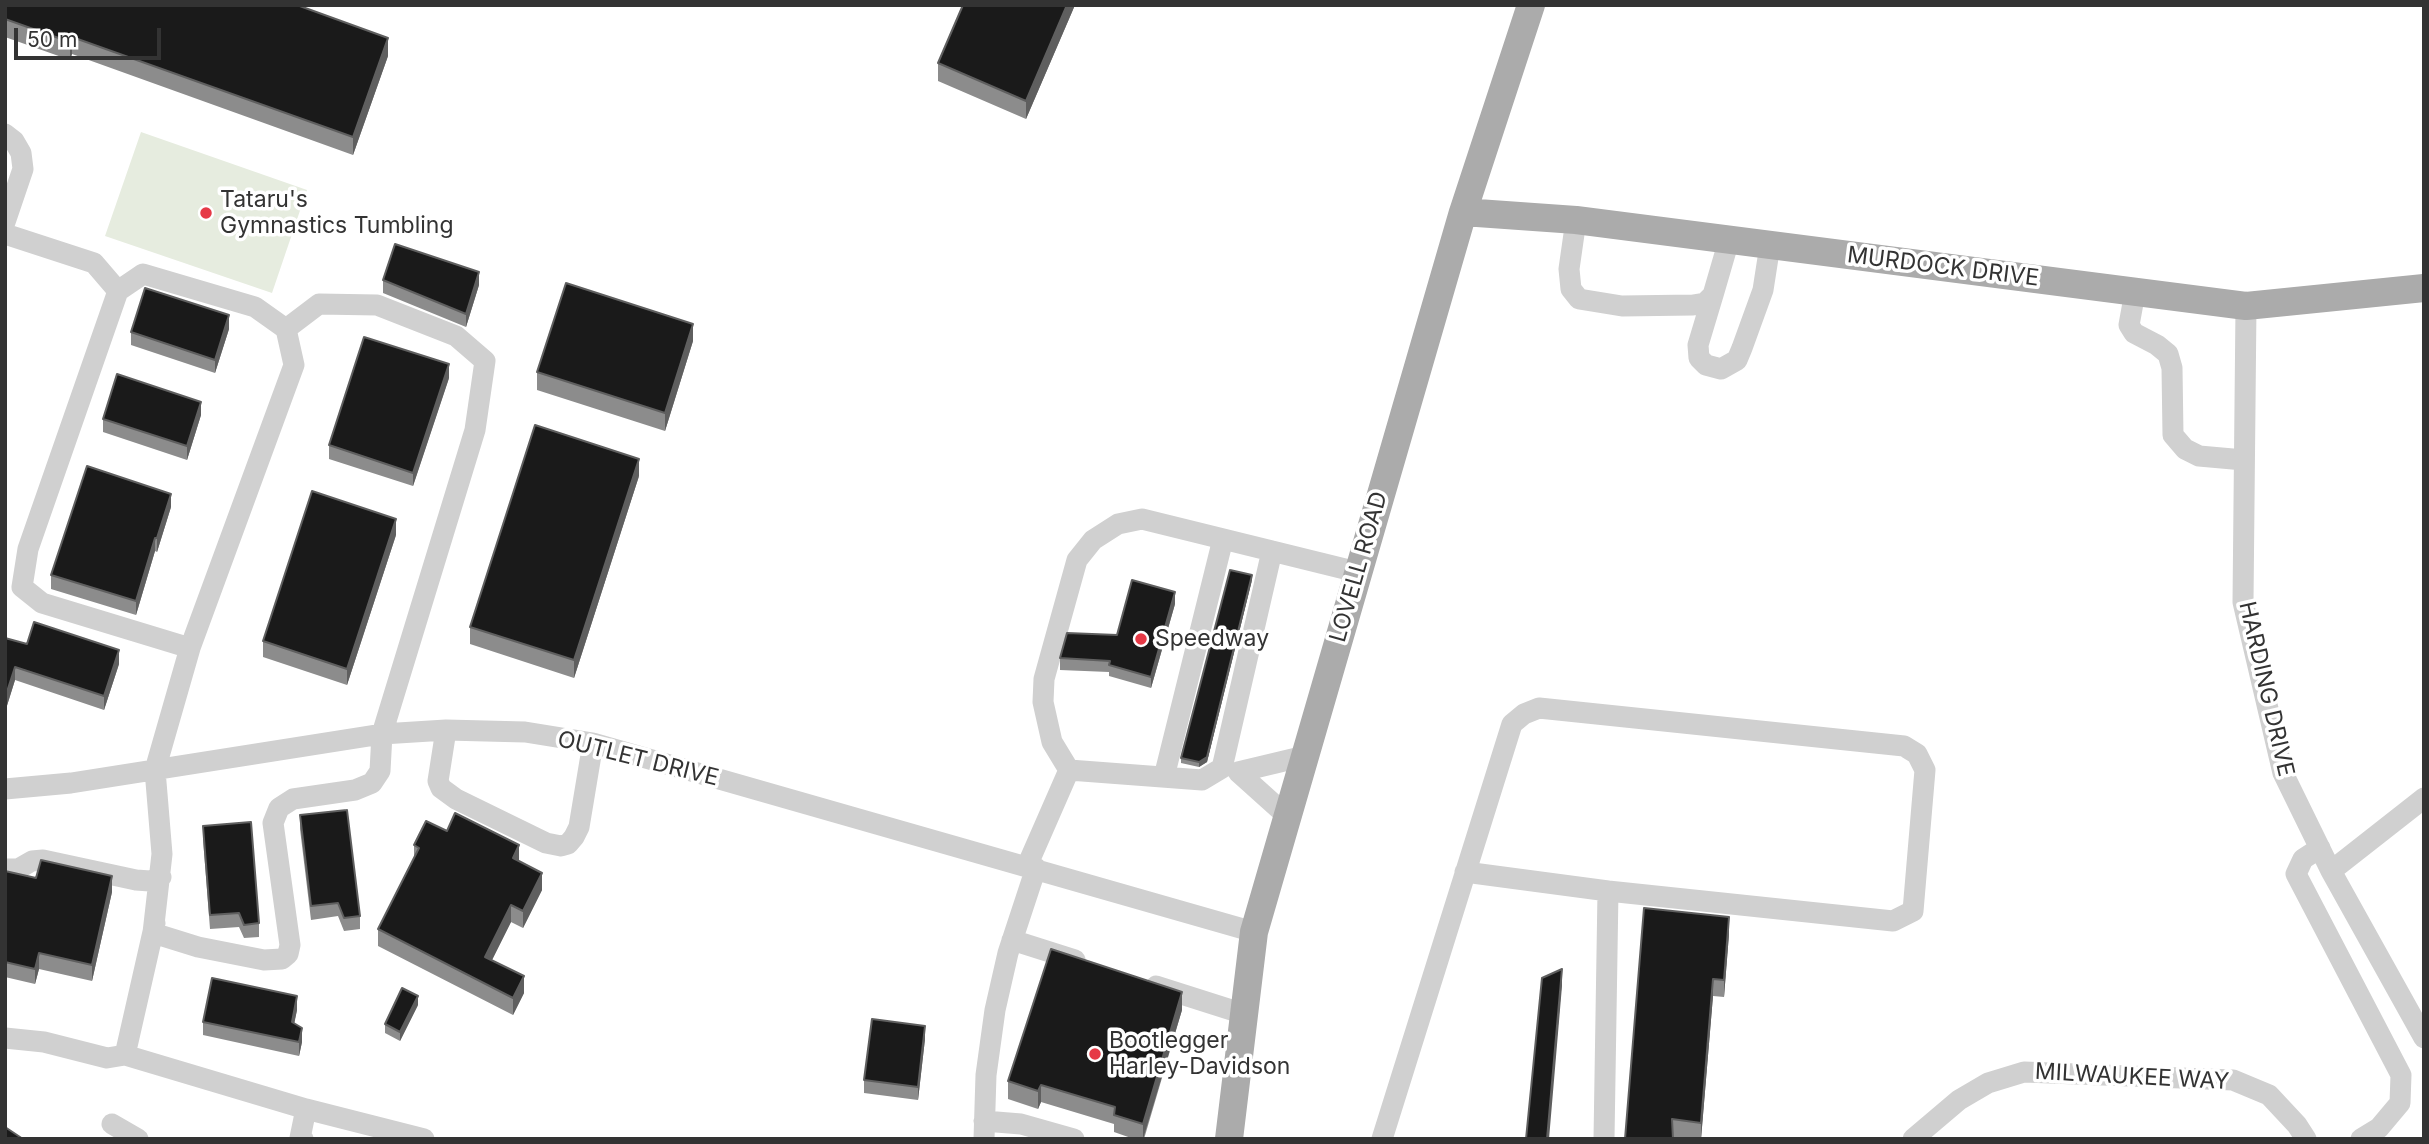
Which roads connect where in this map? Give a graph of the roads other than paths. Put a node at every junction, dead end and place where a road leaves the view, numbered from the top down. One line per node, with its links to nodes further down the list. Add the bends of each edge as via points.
1 (1531, 5): 3 (main road, LOVELL ROAD)
2 (5, 134): 5 (street, via 21,153 23,169)
3 (1462, 212): 4 (main road, MURDOCK DRIVE); 18 (main road, LOVELL ROAD)
4 (1576, 220): 7 (main road, MURDOCK DRIVE); 12 (street, via 1569,269 1571,289 1579,299 1622,306 1693,305 1705,303)
5 (5, 222)
6 (5, 234): 10 (street, via 94,263)
7 (1729, 240): 8 (main road, MURDOCK DRIVE); 12 (street)
8 (1770, 245): 11 (main road, MURDOCK DRIVE); 12 (street, via 1763,290 1742,348 1737,359 1721,369 1699,358 1698,345)
9 (2424, 288): 13 (main road, MURDOCK DRIVE)
10 (118, 291): 14 (street, via 143,274 255,307); 19 (street, via 28,549 22,587 42,603)
11 (2135, 292): 13 (main road, MURDOCK DRIVE); 15 (street, via 2129,324 2134,333 2168,354 2172,368 2173,435 2199,456)
12 (1713, 295)
13 (2246, 306): 15 (street, HARDING DRIVE)
14 (286, 330): 19 (street, via 294,365); 21 (street, via 319,304 377,305 456,336 485,361 475,430)
15 (2244, 460): 31 (street, HARDING DRIVE, via 2243,602 2283,773)
16 (1223, 539): 17 (street); 26 (street, via 1142,519 1118,524 1093,540 1077,560 1044,679 1052,742); 27 (street)
17 (1272, 551): 18 (street); 25 (street)
18 (1357, 572): 23 (main road, LOVELL ROAD)
19 (190, 648): 24 (street)
20 (446, 730): 21 (street, OUTLET DRIVE); 22 (street, OUTLET DRIVE, via 525,732); 22 (street, via 438,781 441,788 546,843 561,846 568,844 579,827)
21 (383, 734): 24 (street, OUTLET DRIVE); 38 (street, via 380,772 372,783 293,799 279,808 273,823 288,954 264,960 198,947)
22 (593, 743): 32 (street, OUTLET DRIVE)
23 (1305, 756): 25 (street); 30 (main road, LOVELL ROAD)
24 (155, 770): 28 (street, OUTLET DRIVE); 36 (street)
25 (1230, 770): 27 (street, via 1202,780); 30 (street)
26 (1069, 771): 27 (street); 32 (street)
27 (1164, 778)
28 (5, 789)
29 (2424, 798): 34 (street)
30 (1287, 816): 39 (main road, LOVELL ROAD)
31 (2320, 848): 34 (street, HARDING DRIVE); 59 (street, via 2303,859 2296,874 2401,1075 2400,1103 2379,1128)
32 (1031, 867): 39 (street, OUTLET DRIVE); 40 (street)
33 (5, 869): 36 (street, via 43,860 136,880)
34 (2331, 871): 45 (street, HARDING DRIVE)
35 (1465, 872): 37 (street); 37 (street, via 1512,724 1539,708 1904,746 1917,754 1925,771 1913,911 1893,921); 55 (street)
36 (161, 877): 38 (street)
37 (1608, 891): 56 (street)
38 (154, 928): 46 (street)
39 (1254, 932): 43 (main road, LOVELL ROAD)
40 (1013, 936): 41 (street); 49 (street, via 995,1010)
41 (1099, 968)
42 (1136, 980): 43 (street)
43 (1244, 1014): 54 (main road, LOVELL ROAD)
44 (5, 1038): 46 (street, via 44,1042 107,1058)
45 (2424, 1038)
46 (125, 1055): 47 (street)
47 (306, 1109): 51 (street); 52 (street)
48 (112, 1124): 50 (street)
49 (984, 1130): 53 (street, via 1021,1124)
50 (138, 1139)
51 (303, 1139)
52 (424, 1139)
53 (1074, 1139)
54 (1229, 1139)
55 (1382, 1139)
56 (1604, 1139)
57 (1913, 1139): 58 (street, MILWAUKEE WAY, via 1959,1100 1988,1083 2024,1072 2233,1080 2269,1095)
58 (2306, 1139)
59 (2361, 1139)

